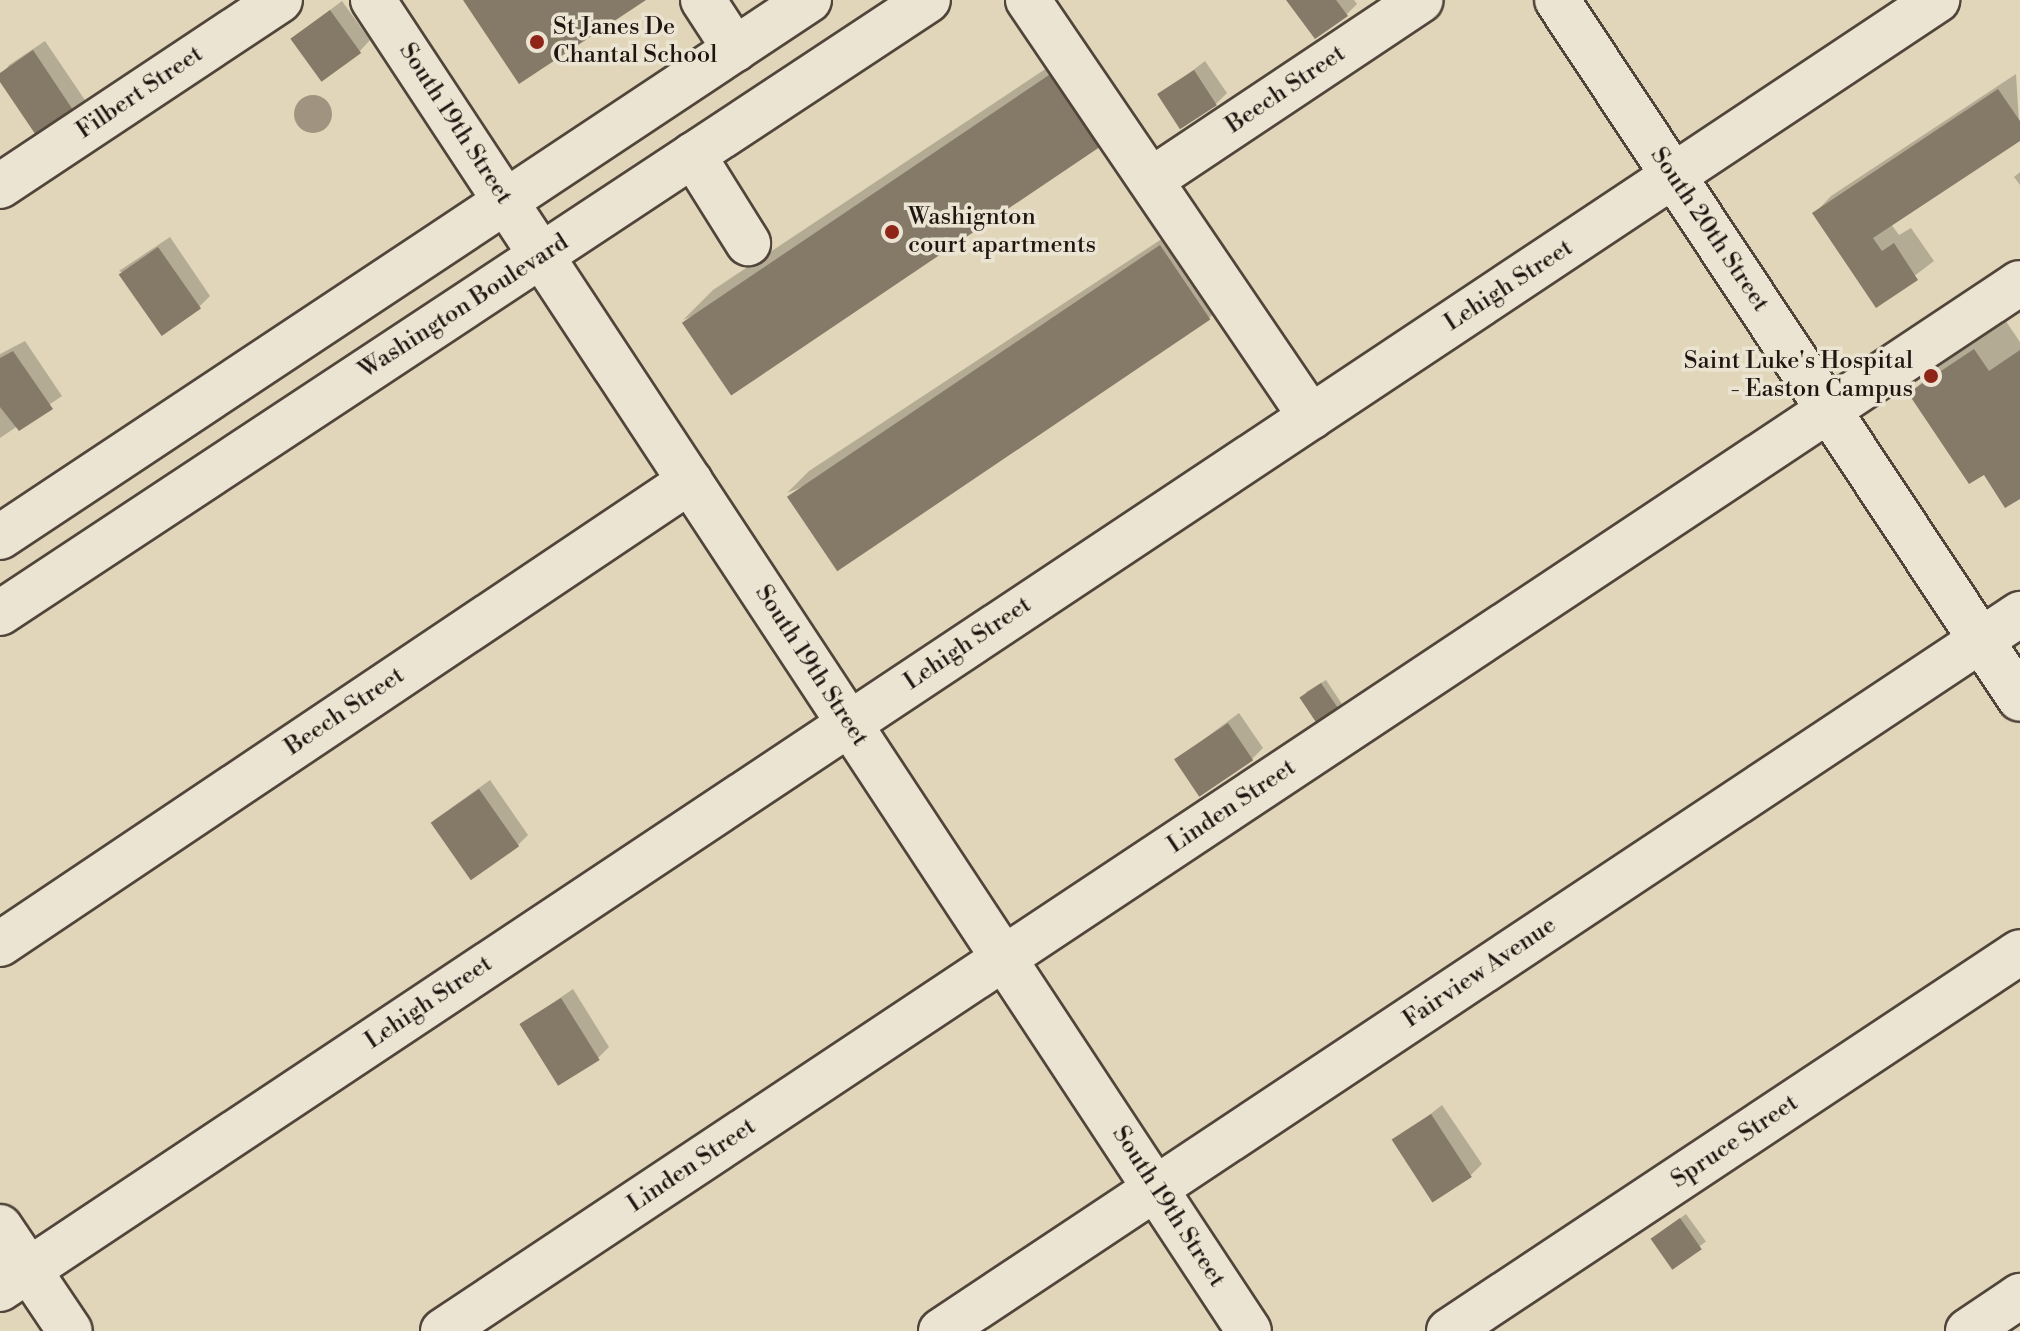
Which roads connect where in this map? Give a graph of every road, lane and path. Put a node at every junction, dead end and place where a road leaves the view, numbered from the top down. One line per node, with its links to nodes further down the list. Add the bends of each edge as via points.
1 (280, 0): 14 (street, Filbert Street)
2 (373, 0): 15 (street, South 19th Street)
3 (703, 0): 10 (street)
4 (809, 0): 10 (street)
5 (928, 0): 11 (street, Washington Boulevard)
6 (1028, 0): 13 (street)
7 (1421, 0): 13 (street, Beech Street)
8 (1557, 0): 12 (street, South 20th Street)
9 (1924, 4): 12 (street, Lehigh Street)
10 (735, 49): 15 (street)
11 (693, 155): 16 (street); 17 (street, Washington Boulevard)
12 (1674, 176): 19 (street, South 20th Street); 20 (street, Lehigh Street)
13 (1151, 180): 20 (street)
14 (0, 186)
15 (506, 201): 17 (street, South 19th Street); 22 (street)
16 (748, 243)
17 (542, 256): 21 (street, South 19th Street); 23 (street, Washington Boulevard)
18 (2020, 283): 19 (street, Linden Street)
19 (1829, 410): 25 (street, South 20th Street); 30 (street, Linden Street)
20 (1311, 417): 27 (street, Lehigh Street)
21 (690, 481): 27 (street, South 19th Street); 28 (street, Beech Street)
22 (0, 537)
23 (0, 613)
24 (2020, 614): 25 (street, Fairview Avenue)
25 (1981, 640): 26 (street, South 20th Street); 31 (street, Fairview Avenue)
26 (2020, 699)
27 (849, 722): 30 (street, South 19th Street); 33 (street, Lehigh Street)
28 (0, 944)
29 (2020, 952): 39 (street, Spruce Street)
30 (1004, 958): 31 (street, South 19th Street); 36 (street, Linden Street)
31 (1155, 1189): 37 (street, Fairview Avenue); 38 (street, South 19th Street)
32 (0, 1227): 33 (street)
33 (14, 1279): 35 (street)
34 (2020, 1296): 40 (street)
35 (70, 1331)
36 (443, 1331)
37 (941, 1331)
38 (1249, 1331)
39 (1449, 1331)
40 (1968, 1331)

